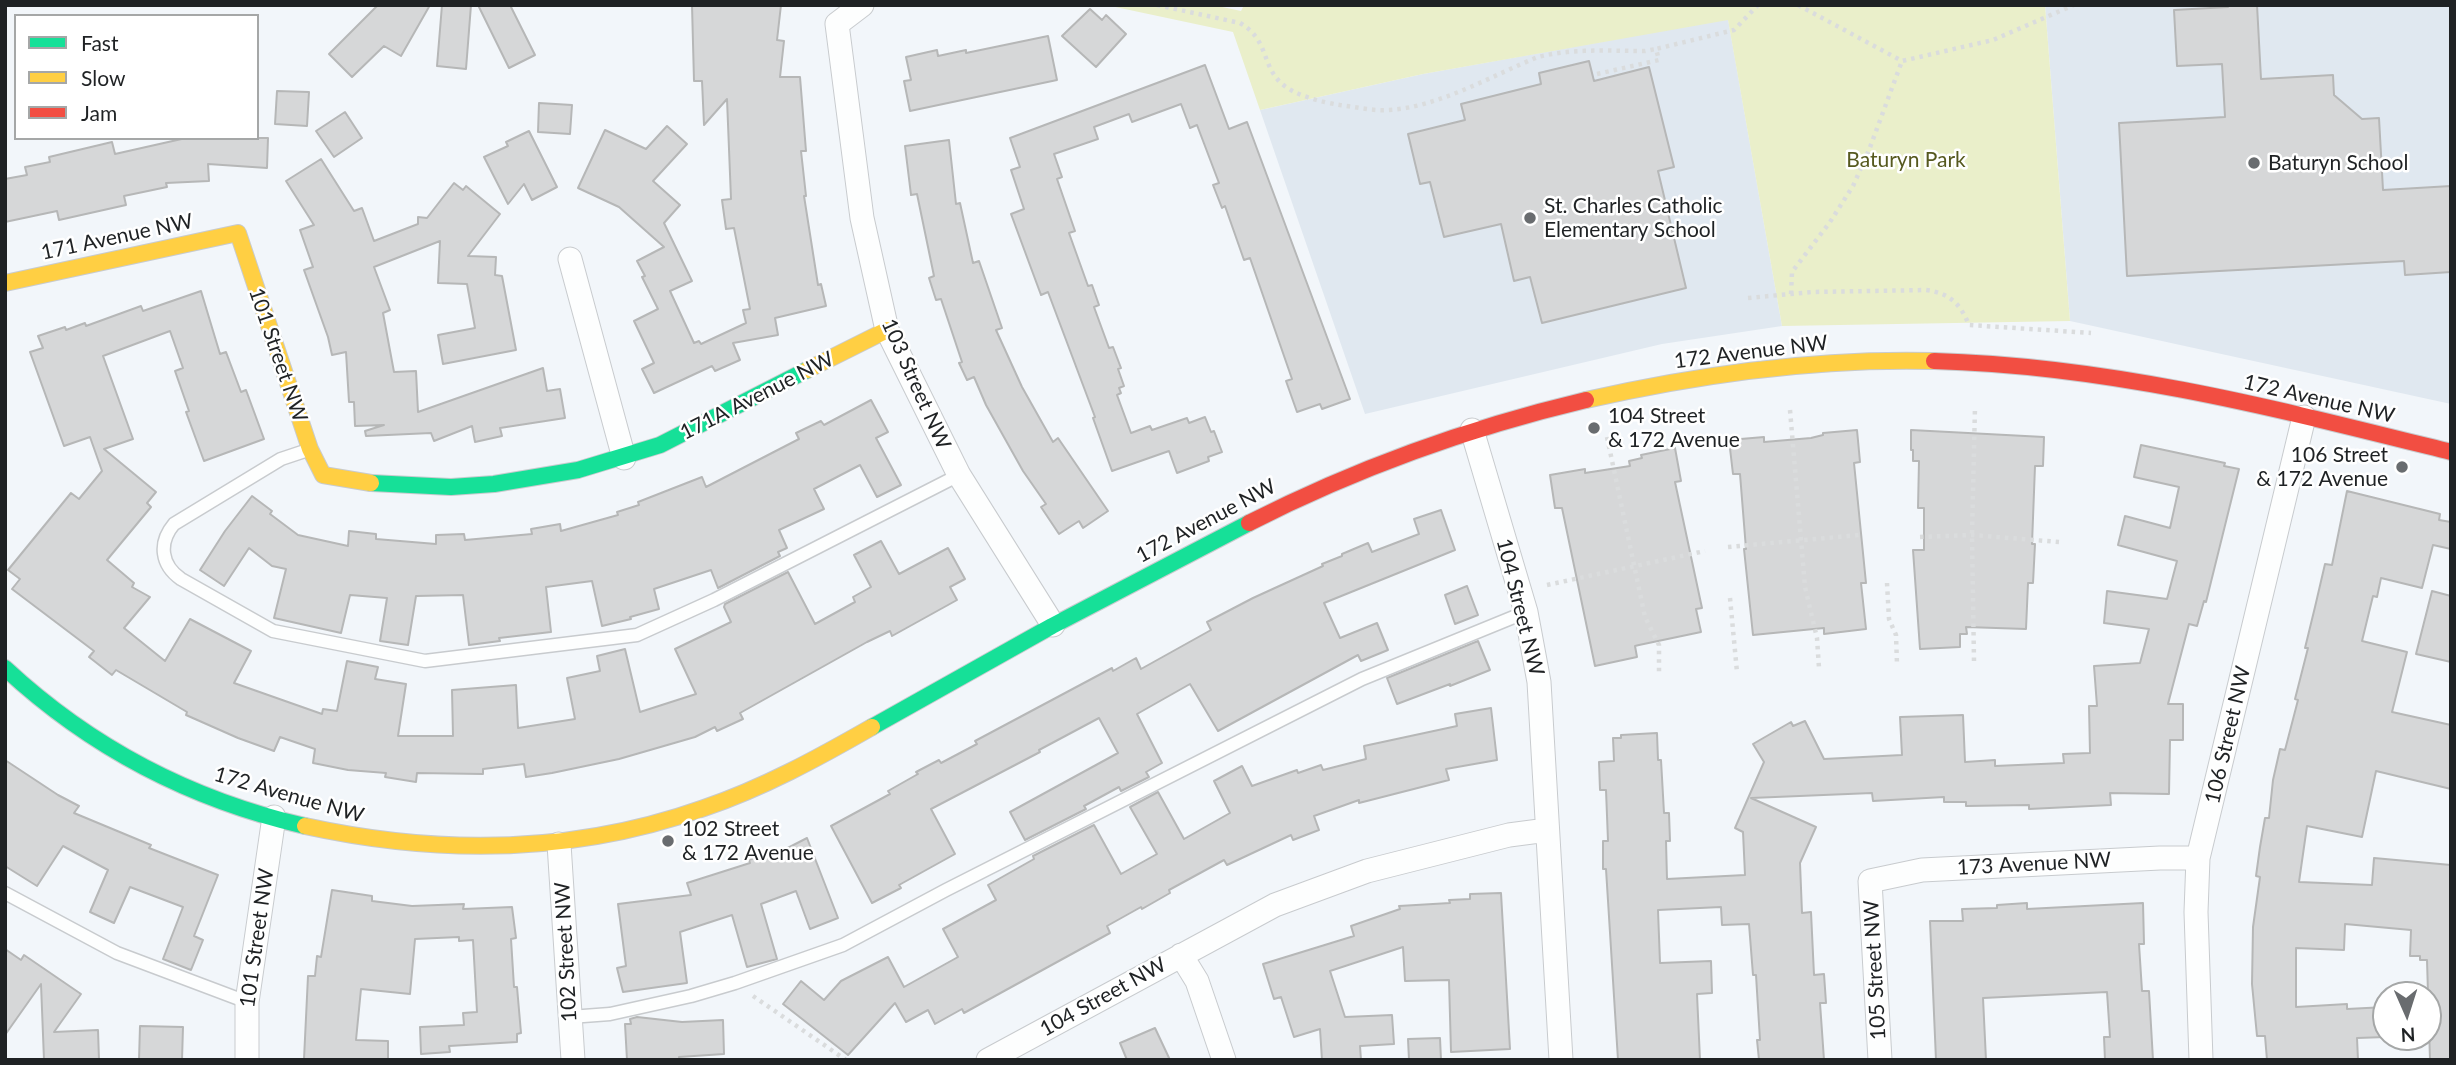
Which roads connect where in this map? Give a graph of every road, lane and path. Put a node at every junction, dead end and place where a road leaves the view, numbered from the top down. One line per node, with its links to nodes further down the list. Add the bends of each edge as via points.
1 (862, 5): 14 (street, 103 Street NW, via 837,24 862,218)
2 (1157, 5): 6 (path, via 1240,23 1252,30 1281,83 1299,93 1325,103 1387,111 1433,100 1555,53)
3 (1758, 5): 6 (path, via 1734,30)
4 (1798, 5): 7 (path)
5 (2074, 5): 7 (path, via 1993,40)
6 (1656, 49): 8 (path, via 1659,60)
7 (1902, 61): 12 (path, via 1853,186 1792,272)
8 (1597, 74)
9 (238, 233): 11 (street, 171 Avenue NW); 21 (street, 101 Street NW)
10 (570, 259): 23 (street)
11 (5, 283)
12 (1791, 294): 13 (path); 15 (path, via 1937,291 1957,302 1969,325)
13 (1748, 298)
14 (887, 330): 23 (street, 171A Avenue NW, via 660,445); 25 (street, 103 Street NW)
15 (2091, 333)
16 (1975, 407): 27 (path)
17 (1790, 410): 29 (path)
18 (2304, 416): 19 (street, 172 Avenue NW, via 2094,373 1889,361 1695,378); 22 (street, 172 Avenue NW); 48 (street, 106 Street NW)
19 (1472, 430): 37 (street, 104 Street NW); 38 (street, 172 Avenue NW, via 1299,496)
20 (1607, 437): 33 (path)
21 (310, 449): 24 (street, 101 Street NW); 25 (lane, via 281,459 174,524 164,540 168,568 273,631 425,662 637,635)
22 (2451, 452)
23 (624, 458): 24 (street, 171A Avenue NW, via 554,477 478,486 359,483)
24 (323, 475)
25 (959, 475): 38 (street, 103 Street NW)
26 (1859, 535): 29 (path)
27 (1972, 536): 28 (path); 30 (path); 39 (path)
28 (1920, 537)
29 (1801, 540): 31 (path); 42 (path)
30 (2059, 542)
31 (1728, 547)
32 (1705, 551): 33 (path)
33 (1634, 567): 35 (path); 44 (path, via 1645,617 1659,645)
34 (1887, 583): 40 (path)
35 (1547, 585)
36 (1730, 598): 43 (path)
37 (1526, 612): 46 (street, 104 Street NW, via 1539,682); 52 (lane, via 1362,679 843,945)
38 (1053, 625): 47 (street, 172 Avenue NW, via 762,785 666,821)
39 (1974, 661)
40 (1897, 664)
41 (5, 668): 45 (street, 172 Avenue NW, via 44,704 146,769)
42 (1819, 668)
43 (1737, 672)
44 (1659, 676)
45 (274, 817): 47 (street, 172 Avenue NW, via 337,834 428,847); 53 (street, 101 Street NW)
46 (1547, 830): 51 (street, 104 Street NW, via 1509,835 1367,871 1275,905); 60 (street, 104 Street NW)
47 (559, 844): 54 (street, 102 Street NW)
48 (2198, 858): 49 (street, 173 Avenue NW, via 1922,870); 62 (street, 106 Street NW)
49 (1870, 881): 61 (street, 105 Street NW)
50 (5, 893): 53 (lane, via 117,953)
51 (1181, 955): 58 (street, 104 Street NW); 59 (street, 104 Street NW, via 1197,981)
52 (735, 983): 54 (lane, via 610,1014); 57 (path)
53 (247, 1002): 55 (street, 101 Street NW)
54 (570, 1017): 56 (street, 102 Street NW)
55 (247, 1060)
56 (573, 1060)
57 (846, 1060)
58 (988, 1060)
59 (1224, 1060)
60 (1561, 1060)
61 (1880, 1060)
62 (2201, 1060)

